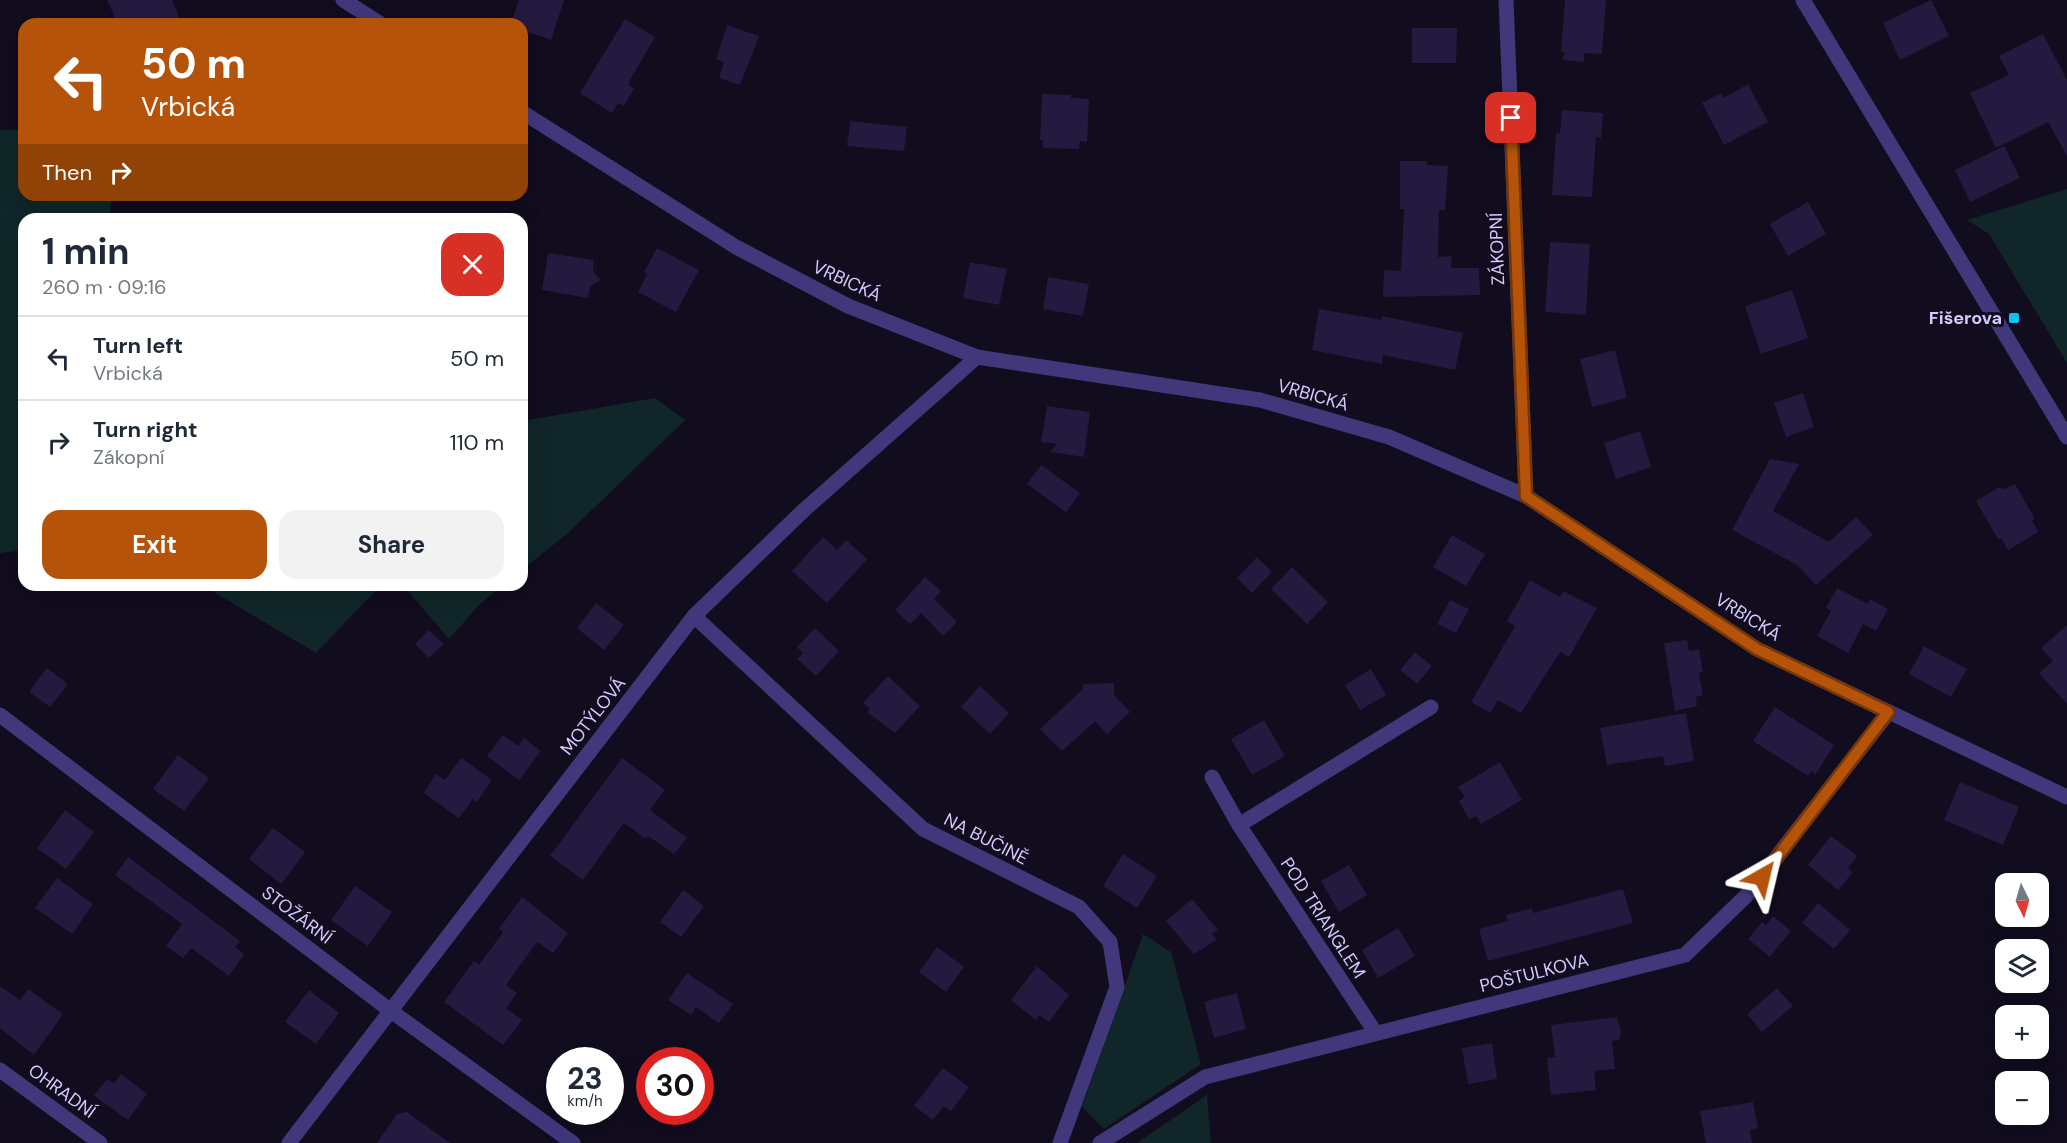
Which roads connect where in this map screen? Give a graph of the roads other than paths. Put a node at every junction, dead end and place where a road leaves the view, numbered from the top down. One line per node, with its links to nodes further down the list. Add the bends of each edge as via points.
1 (343, 0): 4 (street)
2 (1506, 0): 8 (street, ZÁKOPNÍ)
3 (1803, 0): 7 (street)
4 (372, 18)
5 (528, 116): 6 (street, VRBICKÁ, via 736,247 849,306)
6 (976, 357): 8 (street, VRBICKÁ, via 1260,400 1389,437); 9 (street, MOTÝLOVÁ, via 804,510)
7 (2067, 436)
8 (1526, 496): 11 (street, VRBICKÁ, via 1757,649)
9 (694, 616): 16 (street, MOTÝLOVÁ); 22 (street, NA BUČINĚ, via 923,829 1079,907 1110,942 1118,987)
10 (1431, 707): 15 (street)
11 (1888, 712): 14 (street, VRBICKÁ); 17 (street, POŠTULKOVA, via 1747,895 1685,955)
12 (0, 715): 16 (street, STOŽÁRNÍ)
13 (1212, 777): 15 (street, POD TRIANGLEM)
14 (2067, 797)
15 (1239, 825): 17 (street, POD TRIANGLEM)
16 (391, 1011): 20 (street, MOTÝLOVÁ); 21 (street, STOŽÁRNÍ)
17 (1375, 1032): 23 (street, POŠTULKOVA, via 1205,1077)
18 (0, 1070): 19 (street, OHRADNÍ)
19 (100, 1143)
20 (289, 1143)
21 (573, 1143)
22 (1060, 1143)
23 (1101, 1143)

